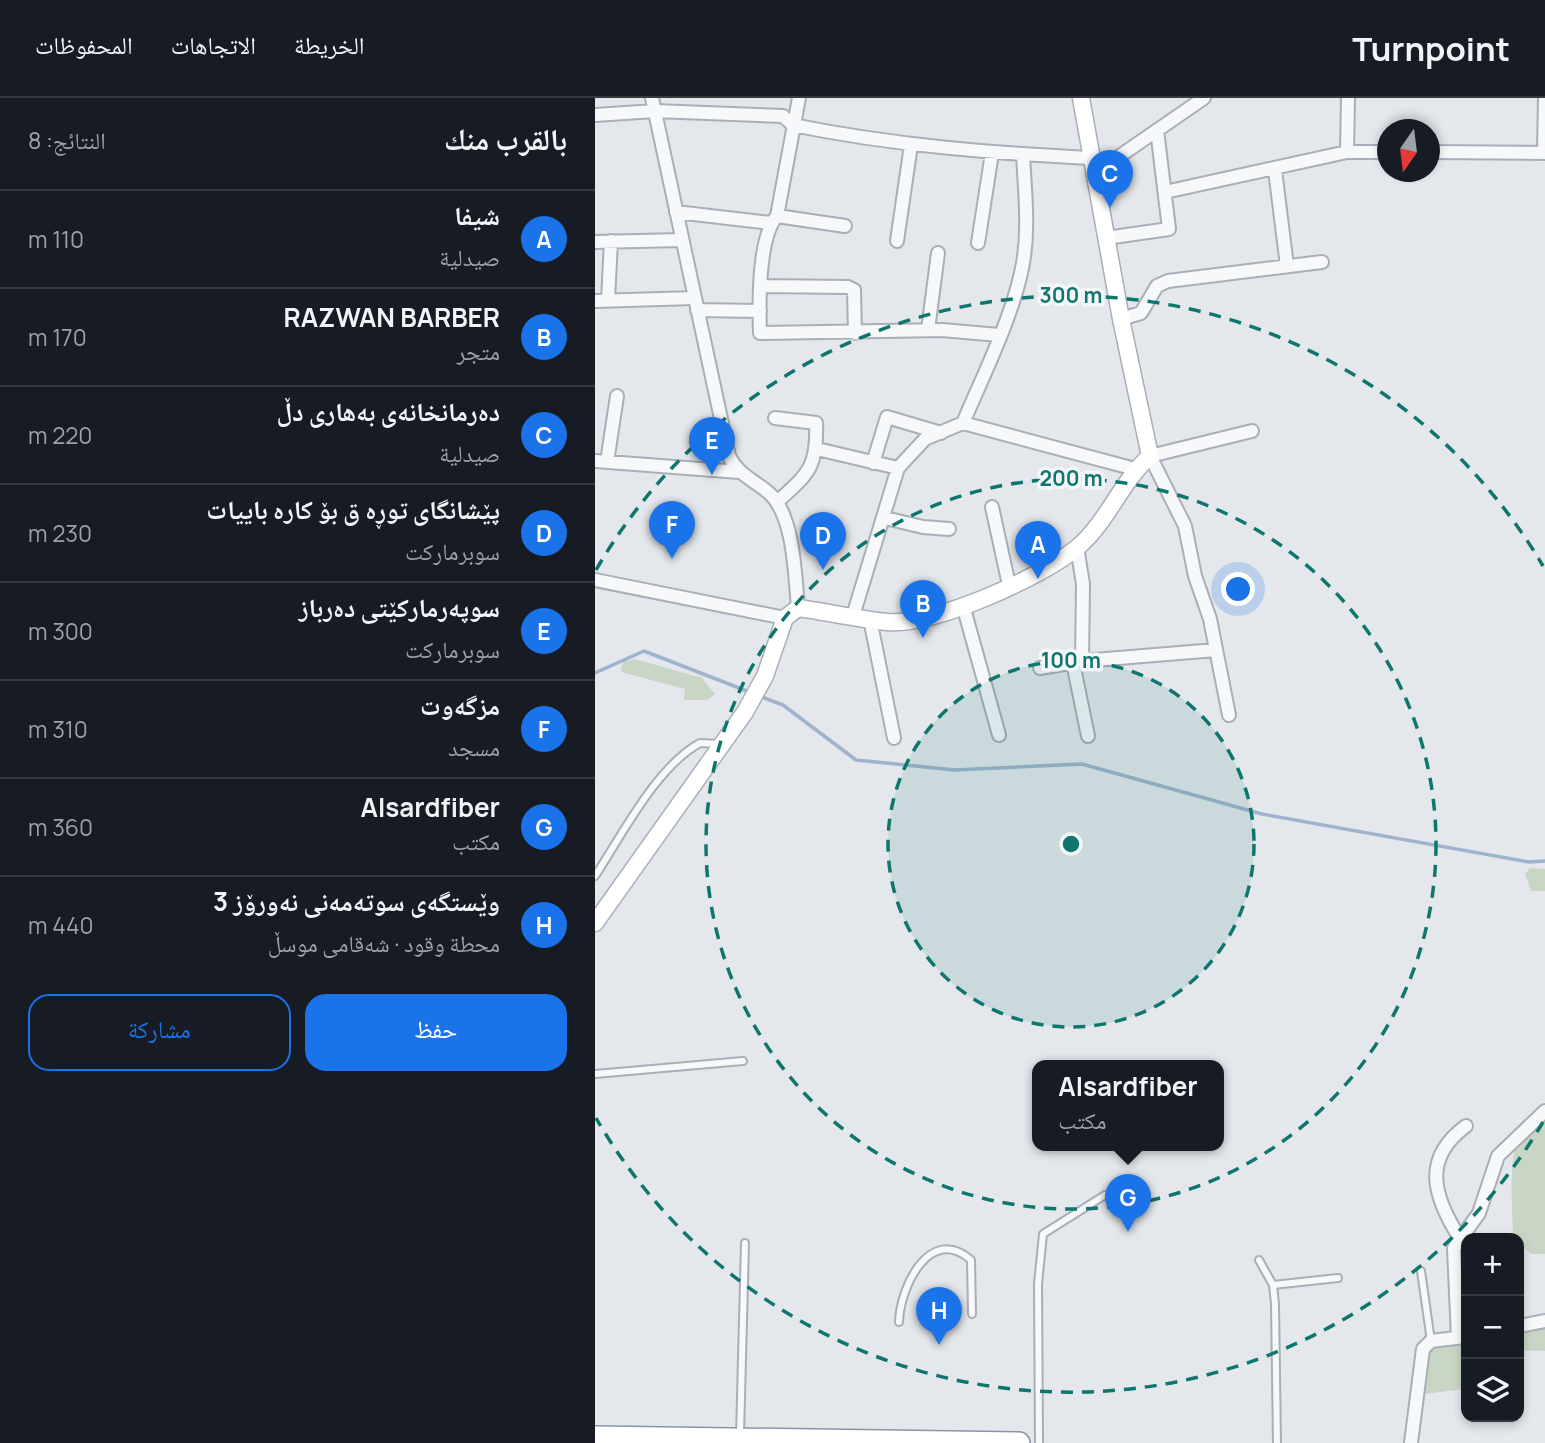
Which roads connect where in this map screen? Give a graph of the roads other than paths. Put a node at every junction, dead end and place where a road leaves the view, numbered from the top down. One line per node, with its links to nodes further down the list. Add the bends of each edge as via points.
1 (799, 98): 8 (street)
2 (1081, 98): 17 (street)
3 (1204, 98): 9 (street)
4 (1348, 98): 11 (street)
5 (1545, 98): 14 (street)
6 (653, 105): 7 (street); 8 (street, via 783,116); 20 (street)
7 (595, 115)
8 (793, 125): 10 (street); 21 (street)
9 (1157, 130): 17 (street); 19 (street)
10 (911, 145): 15 (street); 26 (street)
11 (1347, 152): 12 (street); 18 (street)
12 (1377, 152)
13 (1440, 152): 14 (street)
14 (1545, 152)
15 (992, 153): 16 (street); 28 (street)
16 (1023, 155): 17 (street); 39 (street, via 1026,242 1021,274)
17 (1093, 166): 23 (street)
18 (1275, 170): 19 (street); 31 (street)
19 (1165, 192): 23 (street, via 1169,229)
20 (676, 212): 21 (street); 24 (street)
21 (774, 219): 22 (street); 32 (street, via 764,253)
22 (845, 226)
23 (1106, 238): 36 (street)
24 (682, 240): 25 (street); 34 (street)
25 (611, 241): 27 (street); 33 (street)
26 (897, 241)
27 (595, 242)
28 (978, 243)
29 (938, 253): 37 (street)
30 (1322, 262): 31 (street)
31 (1287, 266): 36 (street, via 1168,281 1157,286 1141,313)
32 (762, 286): 35 (street); 38 (street, via 854,290)
33 (601, 301): 34 (street)
34 (696, 304): 35 (street); 51 (street, via 729,457)
35 (759, 311): 38 (street, via 760,333)
36 (1121, 319): 46 (street)
37 (927, 330): 38 (street); 39 (street)
38 (855, 333)
39 (999, 335): 42 (street)
40 (617, 396): 47 (street)
41 (775, 418): 45 (street, via 816,423)
42 (963, 423): 44 (street); 50 (street)
43 (1252, 431): 46 (street)
44 (941, 433): 48 (street, via 887,417); 49 (street, via 925,439)
45 (817, 449): 48 (street); 52 (street, via 804,479)
46 (1150, 456): 50 (street); 63 (street, via 1185,526)
47 (601, 462): 51 (street)
48 (873, 463): 49 (street)
49 (898, 468): 54 (street)
50 (1135, 469): 56 (street, via 1110,512)
51 (739, 472): 52 (street)
52 (777, 502): 60 (street, via 793,554)
53 (992, 507): 58 (street)
54 (885, 518): 55 (street); 61 (street)
55 (949, 529)
56 (1077, 547): 58 (street); 64 (street, via 1083,584)
57 (595, 580): 60 (street)
58 (1009, 585): 59 (street)
59 (963, 605): 62 (street, via 929,619); 67 (street)
60 (792, 613): 61 (street); 70 (street, via 765,676)
61 (853, 616): 62 (street)
62 (870, 619): 69 (street)
63 (1216, 650): 64 (street); 66 (street)
64 (1078, 662): 65 (street); 68 (street)
65 (1040, 668)
66 (1229, 715)
67 (999, 735)
68 (1088, 736)
69 (894, 738)
70 (720, 744): 71 (lane, via 700,743 679,758); 73 (street)
71 (598, 867): 72 (lane)
72 (595, 876)
73 (595, 923)
74 (743, 1061): 75 (lane)
75 (595, 1074)
76 (1545, 1111): 79 (street, via 1498,1156 1479,1213)
77 (1466, 1126): 79 (street, via 1440,1159 1434,1181 1438,1200)
78 (1105, 1195): 95 (lane, via 1056,1223 1041,1241)
79 (1459, 1237): 89 (street, via 1453,1262)
80 (745, 1243): 93 (lane)
81 (1259, 1260): 84 (lane)
82 (1421, 1271): 91 (lane)
83 (1338, 1278): 84 (lane)
84 (1273, 1285): 96 (lane)
85 (972, 1314): 87 (lane, via 971,1259 941,1249 923,1257 912,1276)
86 (1545, 1321): 88 (street)
87 (899, 1322)
88 (1524, 1325)
89 (1461, 1329)
90 (1461, 1337): 91 (street)
91 (1431, 1341): 97 (street, via 1423,1349)
92 (595, 1437): 93 (highway)
93 (740, 1438): 94 (highway)
94 (1019, 1443)
95 (1039, 1443)
96 (1277, 1443)
97 (1411, 1443)

